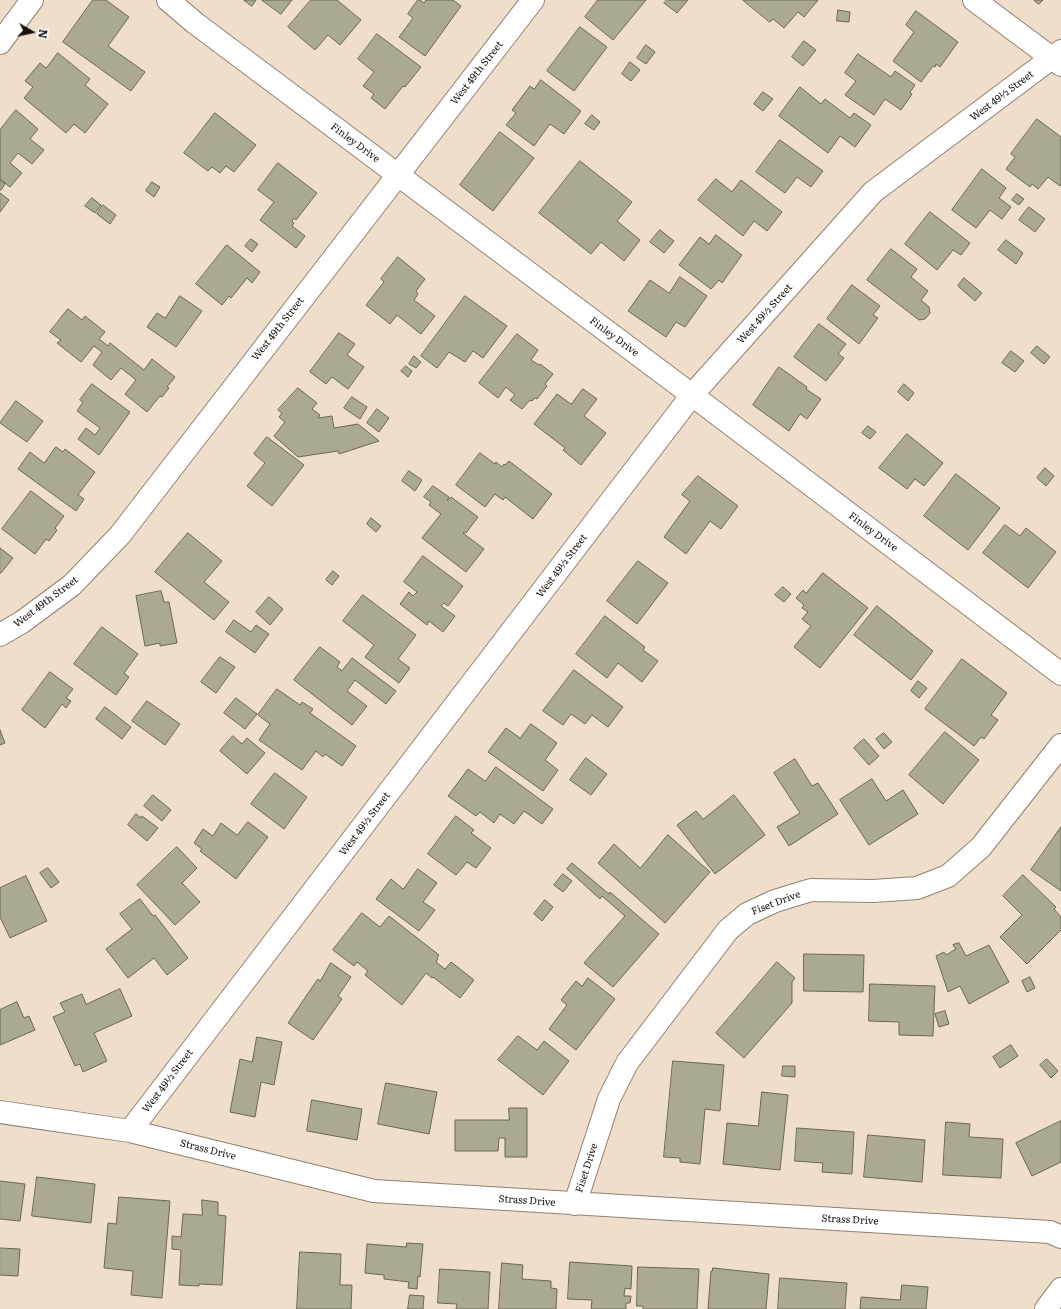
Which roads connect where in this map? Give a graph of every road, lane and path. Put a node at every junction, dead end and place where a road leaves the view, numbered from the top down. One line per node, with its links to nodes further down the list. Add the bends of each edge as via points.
1 (32, 0): 5 (street)
2 (168, 0): 7 (street, Finley Drive, via 194,23)
3 (534, 0): 7 (street, West 49th Street)
4 (974, 0): 6 (street)
5 (0, 43)
6 (1058, 58): 8 (street, West 49½ Street, via 873,192)
7 (398, 174): 8 (street, Finley Drive); 9 (street, West 49th Street, via 120,535 72,585)
8 (692, 396): 10 (street, Finley Drive); 13 (street, West 49½ Street)
9 (0, 635)
10 (1061, 674)
11 (1061, 745): 14 (street, Fiset Drive, via 981,847 948,876 917,888 811,890 775,901 747,914 728,930 627,1063 609,1100)
12 (0, 1112): 13 (street, Strass Drive)
13 (130, 1131): 14 (street, Strass Drive, via 374,1191)
14 (575, 1204): 15 (street, Strass Drive, via 1050,1232)
15 (1061, 1236)
16 (1061, 1289): 17 (street)
17 (1046, 1309)

